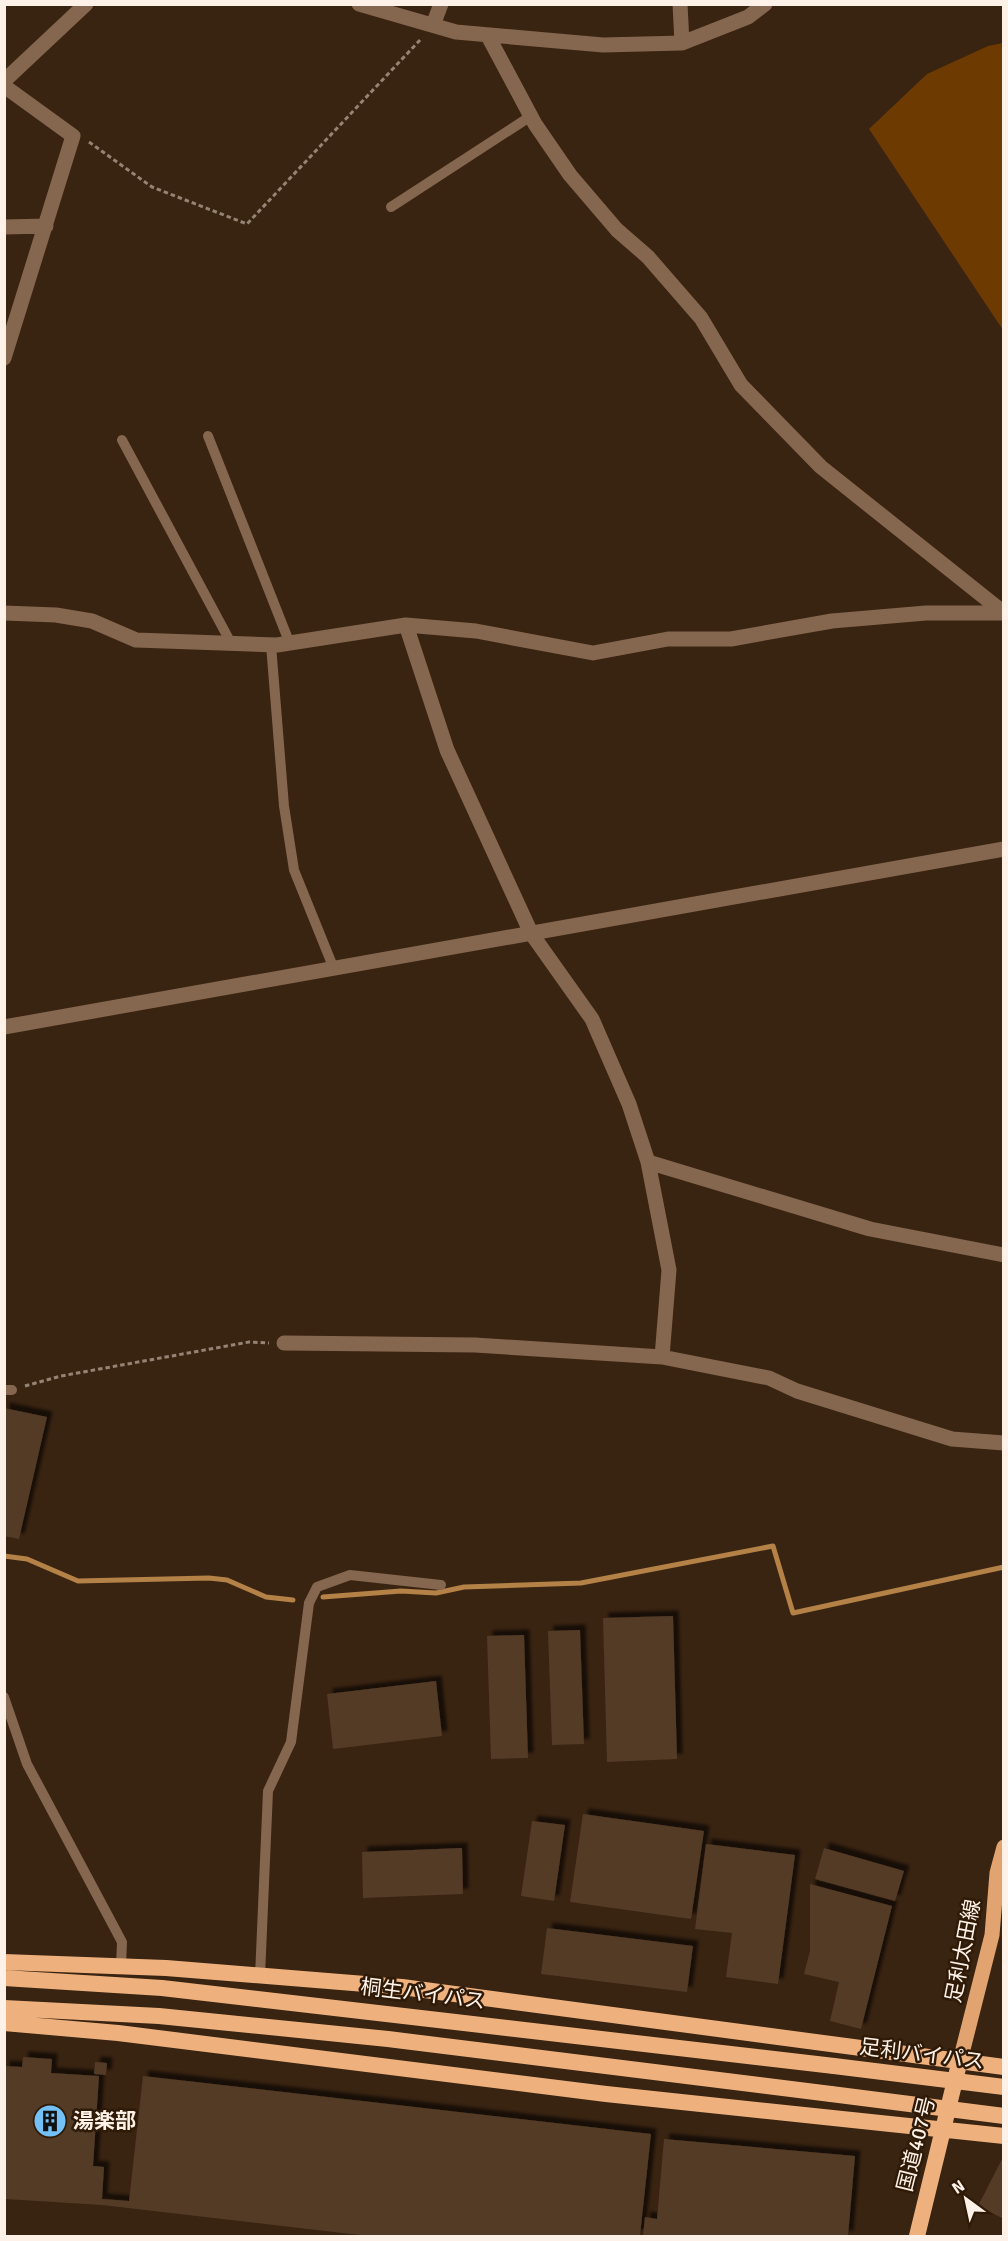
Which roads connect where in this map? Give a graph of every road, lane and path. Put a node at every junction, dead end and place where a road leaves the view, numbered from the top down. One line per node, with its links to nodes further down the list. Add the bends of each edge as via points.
1 (87, 4): 9 (street)
2 (359, 4): 6 (street)
3 (441, 4): 6 (street)
4 (680, 4): 8 (street)
5 (765, 4): 8 (street, via 748,17)
6 (433, 25): 7 (street); 12 (path, via 247,224 152,187 88,141)
7 (488, 36): 8 (street, via 603,45); 11 (street)
8 (682, 43)
9 (4, 81)
10 (4, 86): 12 (street)
11 (531, 116): 13 (lane); 20 (street, via 578,184 701,318 741,385 821,466)
12 (73, 136): 14 (street)
13 (391, 207)
14 (46, 225): 15 (street); 16 (street)
15 (4, 227)
16 (4, 358)
17 (208, 436): 23 (lane)
18 (122, 441): 22 (lane)
19 (4, 613): 22 (street, via 92,621 136,640)
20 (1004, 613): 21 (street, via 927,613 832,621 731,639 668,639 592,652 476,631)
21 (406, 625): 23 (street); 26 (street, via 447,750)
22 (231, 643): 24 (street)
23 (290, 644): 24 (street)
24 (271, 645): 27 (lane, via 284,806 294,870)
25 (1004, 849): 26 (street)
26 (531, 933): 27 (street); 29 (street, via 592,1019 629,1104)
27 (334, 969): 28 (street)
28 (4, 1027)
29 (648, 1162): 30 (street, via 870,1229); 32 (street, via 669,1269)
30 (1004, 1255)
31 (284, 1343): 32 (street, via 475,1345); 33 (path, via 249,1342 61,1376)
32 (662, 1357): 34 (street, via 770,1378 797,1391 952,1439)
33 (8, 1390)
34 (1004, 1443)
35 (441, 1585): 40 (lane, via 351,1575 316,1587 309,1603 291,1742 268,1791)
36 (4, 1697): 39 (lane, via 27,1764 122,1942)
37 (1004, 1847): 44 (main road, 足利太田線, via 997,1873 992,1935)
38 (4, 1962): 39 (highway)
39 (121, 1966): 40 (highway)
40 (260, 1976): 44 (highway, via 402,1987)
41 (4, 1978): 45 (highway, 桐生バイパス, via 186,1991)
42 (4, 2008): 48 (highway, bridge, via 159,2016 388,2039)
43 (4, 2023): 49 (highway, via 118,2033 606,2094)
44 (960, 2061): 46 (highway); 49 (highway, 国道407号)
45 (834, 2066): 47 (highway, 足利バイパス, bridge)
46 (1004, 2067)
47 (1004, 2087)
48 (1004, 2116)
49 (943, 2129): 50 (highway); 51 (highway, 国道407号)
50 (1004, 2136)
51 (917, 2236)

